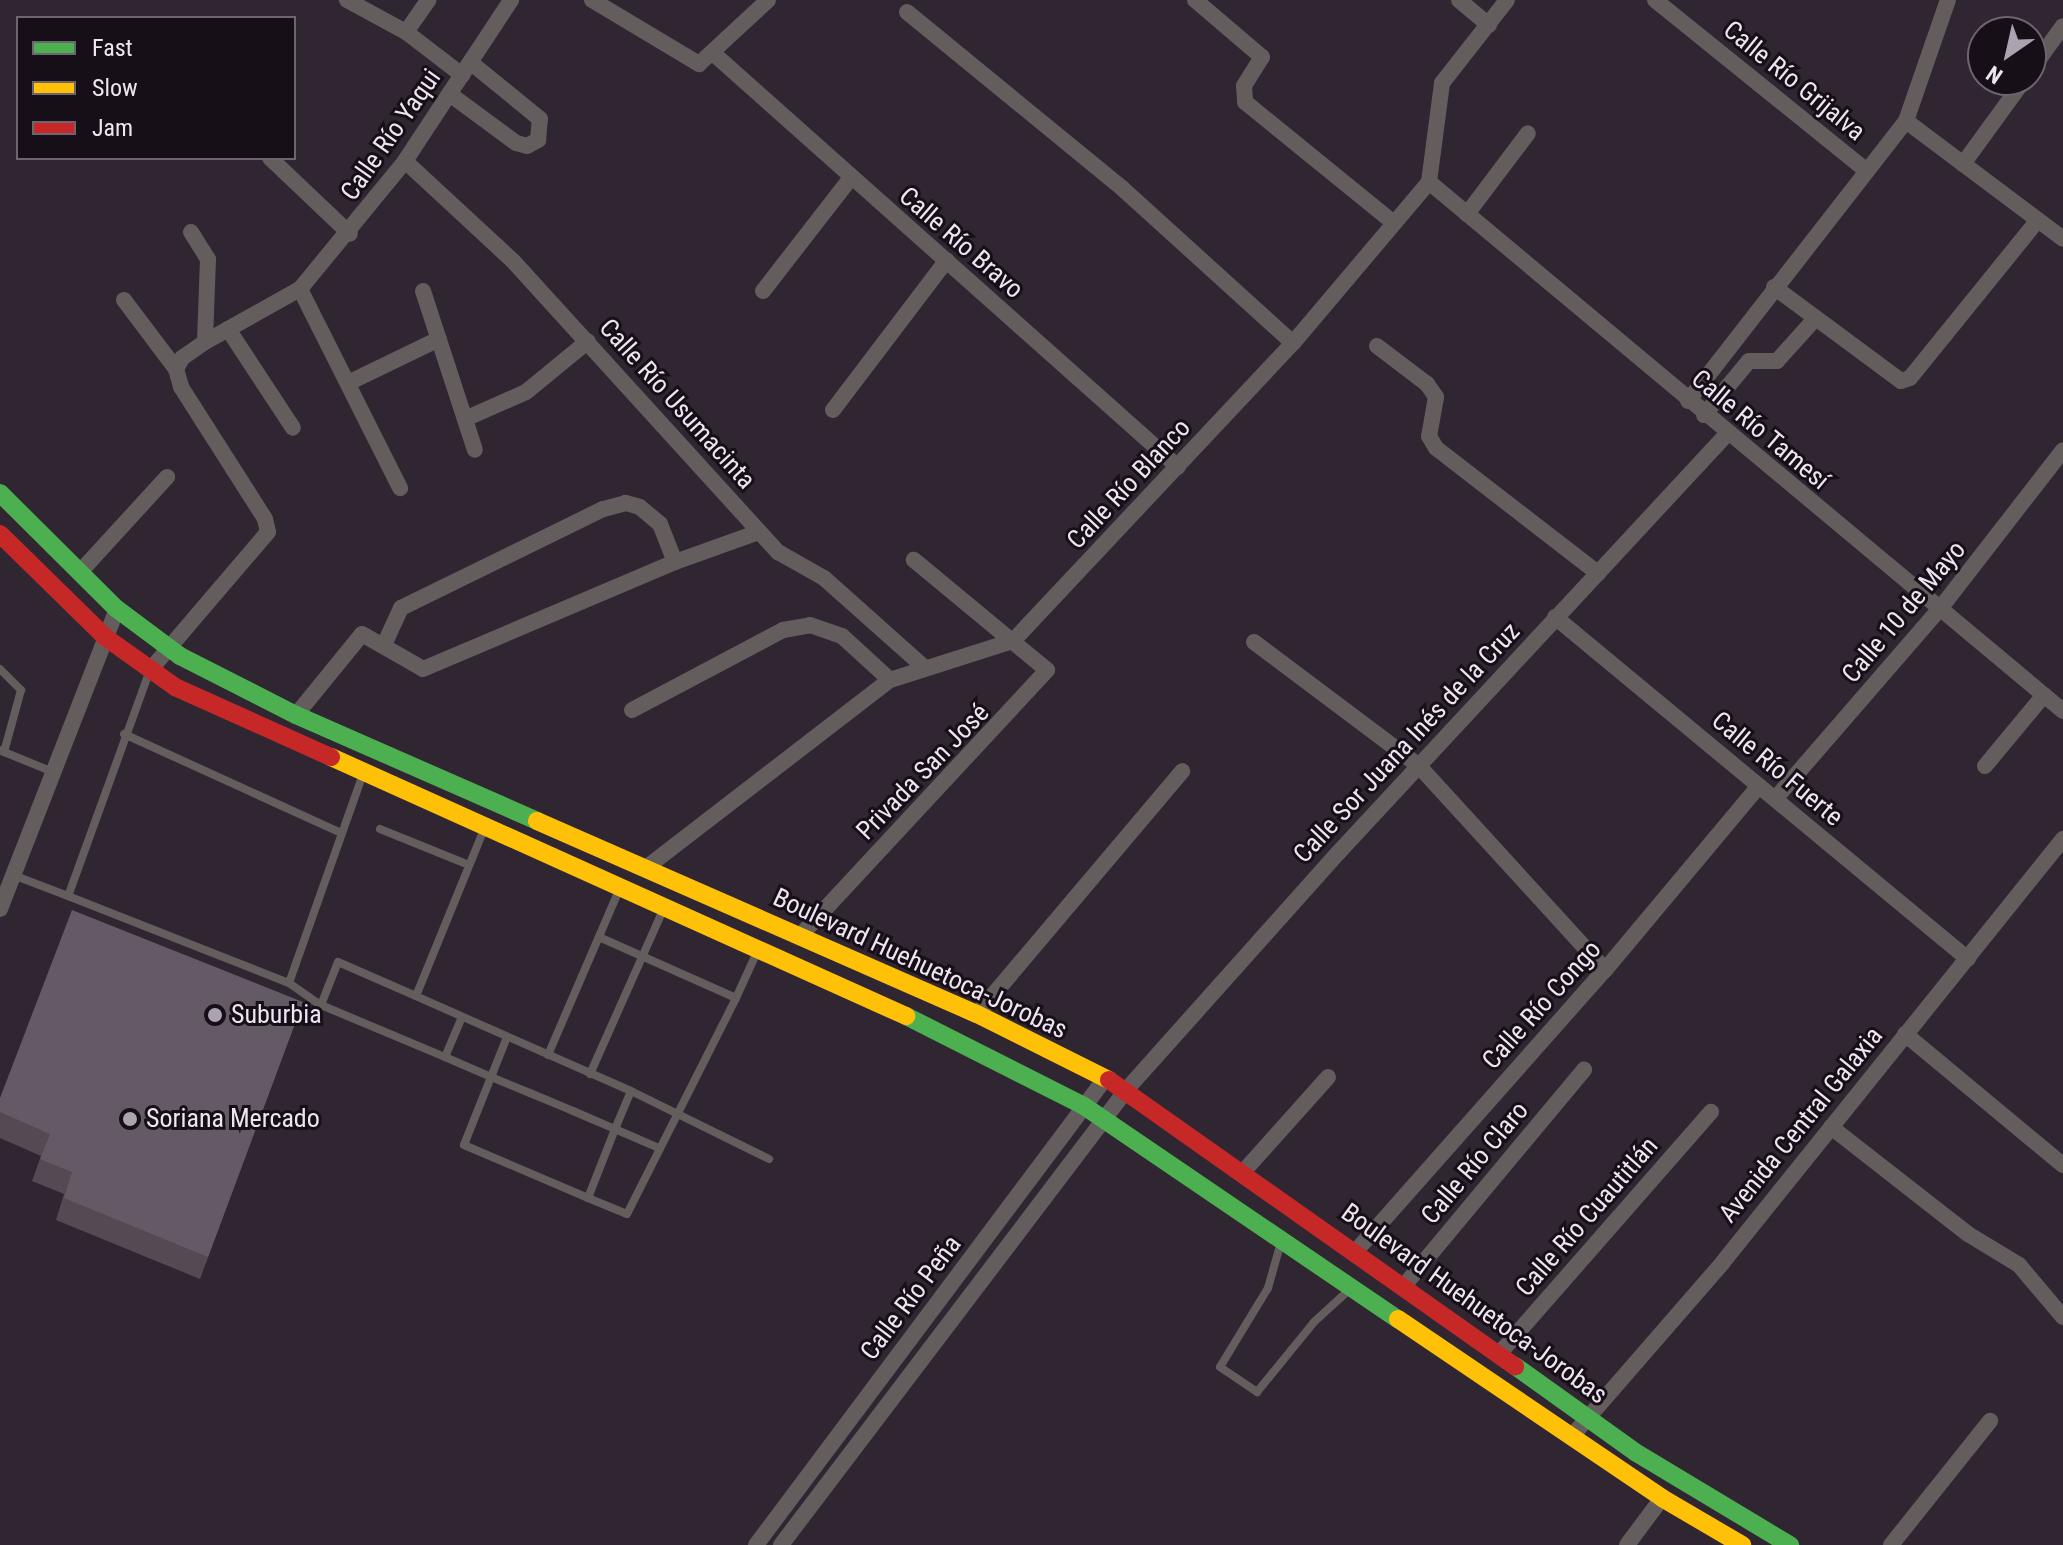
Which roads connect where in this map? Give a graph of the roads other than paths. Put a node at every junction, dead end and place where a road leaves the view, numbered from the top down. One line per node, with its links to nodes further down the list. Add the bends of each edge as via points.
1 (347, 0): 14 (street)
2 (428, 0): 14 (street)
3 (511, 0): 17 (street, Calle Río Yaqui)
4 (592, 0): 16 (street, via 699,64)
5 (1195, 0): 30 (street, via 1262,57 1244,86 1245,102)
6 (1459, 0): 12 (street)
7 (1507, 0): 12 (street)
8 (1655, 0): 25 (street, Calle Río Grijalva)
9 (1948, 0): 20 (street)
10 (762, 2): 16 (street)
11 (907, 12): 45 (street, via 1123,189)
12 (1489, 25): 27 (street, via 1442,83)
13 (2063, 26): 15 (street)
14 (406, 32): 17 (street)
15 (2047, 48)
16 (714, 54): 26 (street, Calle Río Bravo)
17 (466, 68): 18 (street, Calle Río Yaqui); 18 (street, via 540,119 538,140 527,146 516,143)
18 (451, 95): 23 (street, Calle Río Yaqui)
19 (2012, 96): 24 (street)
20 (1906, 121): 24 (street, Calle Río Grijalva); 25 (street)
21 (1528, 133): 28 (street)
22 (272, 160): 32 (street)
23 (405, 161): 32 (street, Calle Río Yaqui); 43 (street, Calle Río Usumacinta, via 513,261)
24 (1963, 164): 29 (street, Calle Río Grijalva)
25 (1866, 170): 35 (street)
26 (850, 179): 34 (street, Calle Río Bravo); 38 (street)
27 (1429, 182): 28 (street, Calle Río Tamesí); 30 (street, Calle Río Blanco)
28 (1467, 214): 49 (street, Calle Río Tamesí)
29 (2038, 220): 33 (street, Calle Río Grijalva); 40 (street, via 1910,378 1890,377)
30 (1394, 223): 45 (street, Calle Río Blanco)
31 (191, 232): 44 (street, via 209,269)
32 (350, 234): 36 (street, Calle Río Yaqui)
33 (2063, 239)
34 (947, 260): 50 (street); 57 (street, Calle Río Bravo)
35 (1774, 287): 40 (street); 49 (street)
36 (300, 289): 41 (street, Calle Río Yaqui); 48 (street)
37 (423, 291): 42 (street)
38 (763, 291)
39 (124, 300): 47 (street)
40 (1815, 319): 51 (street, via 1777,361 1749,361)
41 (228, 329): 44 (street, Calle Río Yaqui); 53 (street)
42 (439, 339): 48 (street); 52 (street)
43 (588, 341): 52 (street, via 526,392); 61 (street, Calle Río Usumacinta)
44 (205, 342): 47 (street, Calle Río Yaqui)
45 (1293, 343): 57 (street, Calle Río Blanco)
46 (1377, 346): 66 (street, via 1436,397 1429,436 1436,448)
47 (176, 369): 74 (street, via 181,387 265,519 268,532)
48 (348, 383): 59 (street)
49 (1688, 401): 51 (street, Calle Río Tamesí)
50 (833, 410)
51 (1704, 415): 54 (street, Calle Río Tamesí)
52 (465, 419): 55 (street)
53 (293, 428)
54 (1726, 435): 66 (street, Calle Sor Juana Inés de la Cruz); 68 (street, Calle Río Tamesí)
55 (475, 450)
56 (2063, 450): 68 (street, Calle 10 de Mayo)
57 (1178, 467): 71 (street, Calle Río Blanco)
58 (167, 477): 65 (street)
59 (400, 488)
60 (0, 493): 65 (main road, Boulevard Huehuetoca-Jorobas)
61 (759, 532): 64 (street); 75 (street, Calle Río Usumacinta, via 778,552 824,578)
62 (0, 534): 70 (main road, Boulevard Huehuetoca-Jorobas)
63 (914, 560): 71 (street)
64 (675, 562): 73 (street, via 423,669); 73 (street, via 660,524 640,507 626,503 603,509 401,608)
65 (80, 572): 67 (main road, Boulevard Huehuetoca-Jorobas)
66 (1598, 573): 69 (street, Calle Sor Juana Inés de la Cruz)
67 (117, 609): 70 (street); 74 (main road, Boulevard Huehuetoca-Jorobas)
68 (1939, 610): 79 (street, Calle Río Tamesí); 91 (street, Calle 10 de Mayo)
69 (1555, 617): 85 (street, Calle Sor Juana Inés de la Cruz); 90 (street, Calle Río Fuerte)
70 (105, 637): 77 (main road, Boulevard Huehuetoca-Jorobas); 88 (street)
71 (1013, 641): 75 (street, Calle Río Blanco, via 998,650); 103 (street, Privada San José, via 1047,670 1042,680)
72 (1254, 642): 85 (street)
73 (384, 645): 82 (street, via 362,634 349,643)
74 (167, 647): 77 (street); 82 (main road, Boulevard Huehuetoca-Jorobas)
75 (924, 667): 78 (street, Calle Río Blanco)
76 (0, 669): 84 (lane, via 21,690)
77 (150, 670): 83 (lane); 89 (main road, Boulevard Huehuetoca-Jorobas, via 175,687)
78 (890, 680): 80 (street, via 842,636 810,625 783,630); 97 (street, Calle Río Blanco)
79 (2044, 695): 81 (street, Calle Río Tamesí); 86 (street)
80 (632, 710)
81 (2063, 711)
82 (296, 715): 97 (main road, Boulevard Huehuetoca-Jorobas)
83 (124, 734): 94 (lane); 100 (lane)
84 (2, 751): 88 (lane)
85 (1419, 766): 108 (street); 124 (street, Calle Sor Juana Inés de la Cruz)
86 (1985, 766)
87 (1182, 771): 113 (street)
88 (53, 772): 98 (street)
89 (363, 773): 92 (main road, Boulevard Huehuetoca-Jorobas); 94 (lane)
90 (1759, 786): 91 (street, Calle Río Fuerte); 108 (street, Calle Río Congo)
91 (1775, 799): 107 (street, Calle Río Fuerte)
92 (485, 827): 96 (lane); 99 (main road, Boulevard Huehuetoca-Jorobas)
93 (380, 829): 96 (lane)
94 (341, 833): 109 (lane)
95 (2063, 839): 107 (street, Avenida Central Galaxia)
96 (469, 865): 110 (lane)
97 (647, 867): 103 (main road, Boulevard Huehuetoca-Jorobas)
98 (13, 875): 100 (lane); 102 (street)
99 (620, 888): 101 (main road, Boulevard Huehuetoca-Jorobas); 104 (lane)
100 (68, 896): 109 (lane)
101 (664, 907): 105 (main road, Boulevard Huehuetoca-Jorobas); 106 (lane)
102 (0, 909)
103 (800, 936): 113 (main road, Boulevard Huehuetoca-Jorobas)
104 (599, 937): 106 (lane); 117 (lane)
105 (758, 949): 111 (lane); 126 (main road, Boulevard Huehuetoca-Jorobas, via 899,1012)
106 (643, 956): 111 (lane); 120 (lane)
107 (1968, 959): 115 (street, Avenida Central Galaxia)
108 (1605, 970): 138 (street, Calle Río Congo)
109 (289, 983): 112 (lane)
110 (416, 996): 112 (lane, via 338,962); 114 (lane)
111 (736, 998): 128 (lane)
112 (321, 1005): 118 (lane)
113 (977, 1014): 123 (main road, Boulevard Huehuetoca-Jorobas)
114 (462, 1017): 116 (lane); 118 (lane)
115 (1905, 1034): 130 (street, Avenida Central Galaxia); 134 (street)
116 (507, 1037): 117 (lane); 121 (lane)
117 (548, 1055): 120 (lane)
118 (445, 1057): 121 (lane)
119 (1584, 1070): 139 (street, Calle Río Claro)
120 (590, 1074): 125 (lane)
121 (491, 1077): 131 (lane); 136 (lane, via 464,1145)
122 (1328, 1077): 135 (street)
123 (1104, 1080): 124 (main road, Boulevard Huehuetoca-Jorobas); 126 (street, Calle Río Peña)
124 (1127, 1089): 129 (street, Calle Río Peña); 135 (main road, Boulevard Huehuetoca-Jorobas)
125 (631, 1091): 128 (lane); 131 (lane)
126 (1084, 1106): 129 (main road, Boulevard Huehuetoca-Jorobas); 147 (street, Calle Río Peña)
127 (1711, 1112): 142 (street, Calle Río Cuautitlán)
128 (676, 1113): 132 (lane); 133 (lane)
129 (1103, 1119): 137 (main road, Boulevard Huehuetoca-Jorobas); 148 (street, Calle Río Peña)
130 (1831, 1127): 141 (street, via 1968,1234 2019,1265); 143 (street, Avenida Central Galaxia, via 1723,1262)
131 (615, 1129): 132 (lane); 136 (lane)
132 (659, 1148): 136 (lane, via 627,1214)
133 (769, 1159)
134 (2063, 1165)
135 (1244, 1171): 138 (main road, Boulevard Huehuetoca-Jorobas)
136 (588, 1198)
137 (1281, 1241): 140 (main road, Boulevard Huehuetoca-Jorobas); 140 (lane, via 1268,1288 1220,1367 1257,1392 1314,1322)
138 (1356, 1251): 139 (main road, Boulevard Huehuetoca-Jorobas)
139 (1403, 1287): 142 (main road, Boulevard Huehuetoca-Jorobas)
140 (1351, 1289): 145 (main road, Boulevard Huehuetoca-Jorobas)
141 (2063, 1317)
142 (1499, 1354): 143 (main road, Boulevard Huehuetoca-Jorobas)
143 (1587, 1416): 145 (street, Avenida Central Galaxia); 151 (main road, Boulevard Huehuetoca-Jorobas, via 1635,1452)
144 (1990, 1421): 152 (street)
145 (1572, 1436): 146 (main road, Boulevard Huehuetoca-Jorobas)
146 (1662, 1498): 149 (street); 150 (main road, Boulevard Huehuetoca-Jorobas)
147 (756, 1545)
148 (781, 1545)
149 (1627, 1545)
150 (1742, 1545)
151 (1790, 1545)
152 (1891, 1545)

